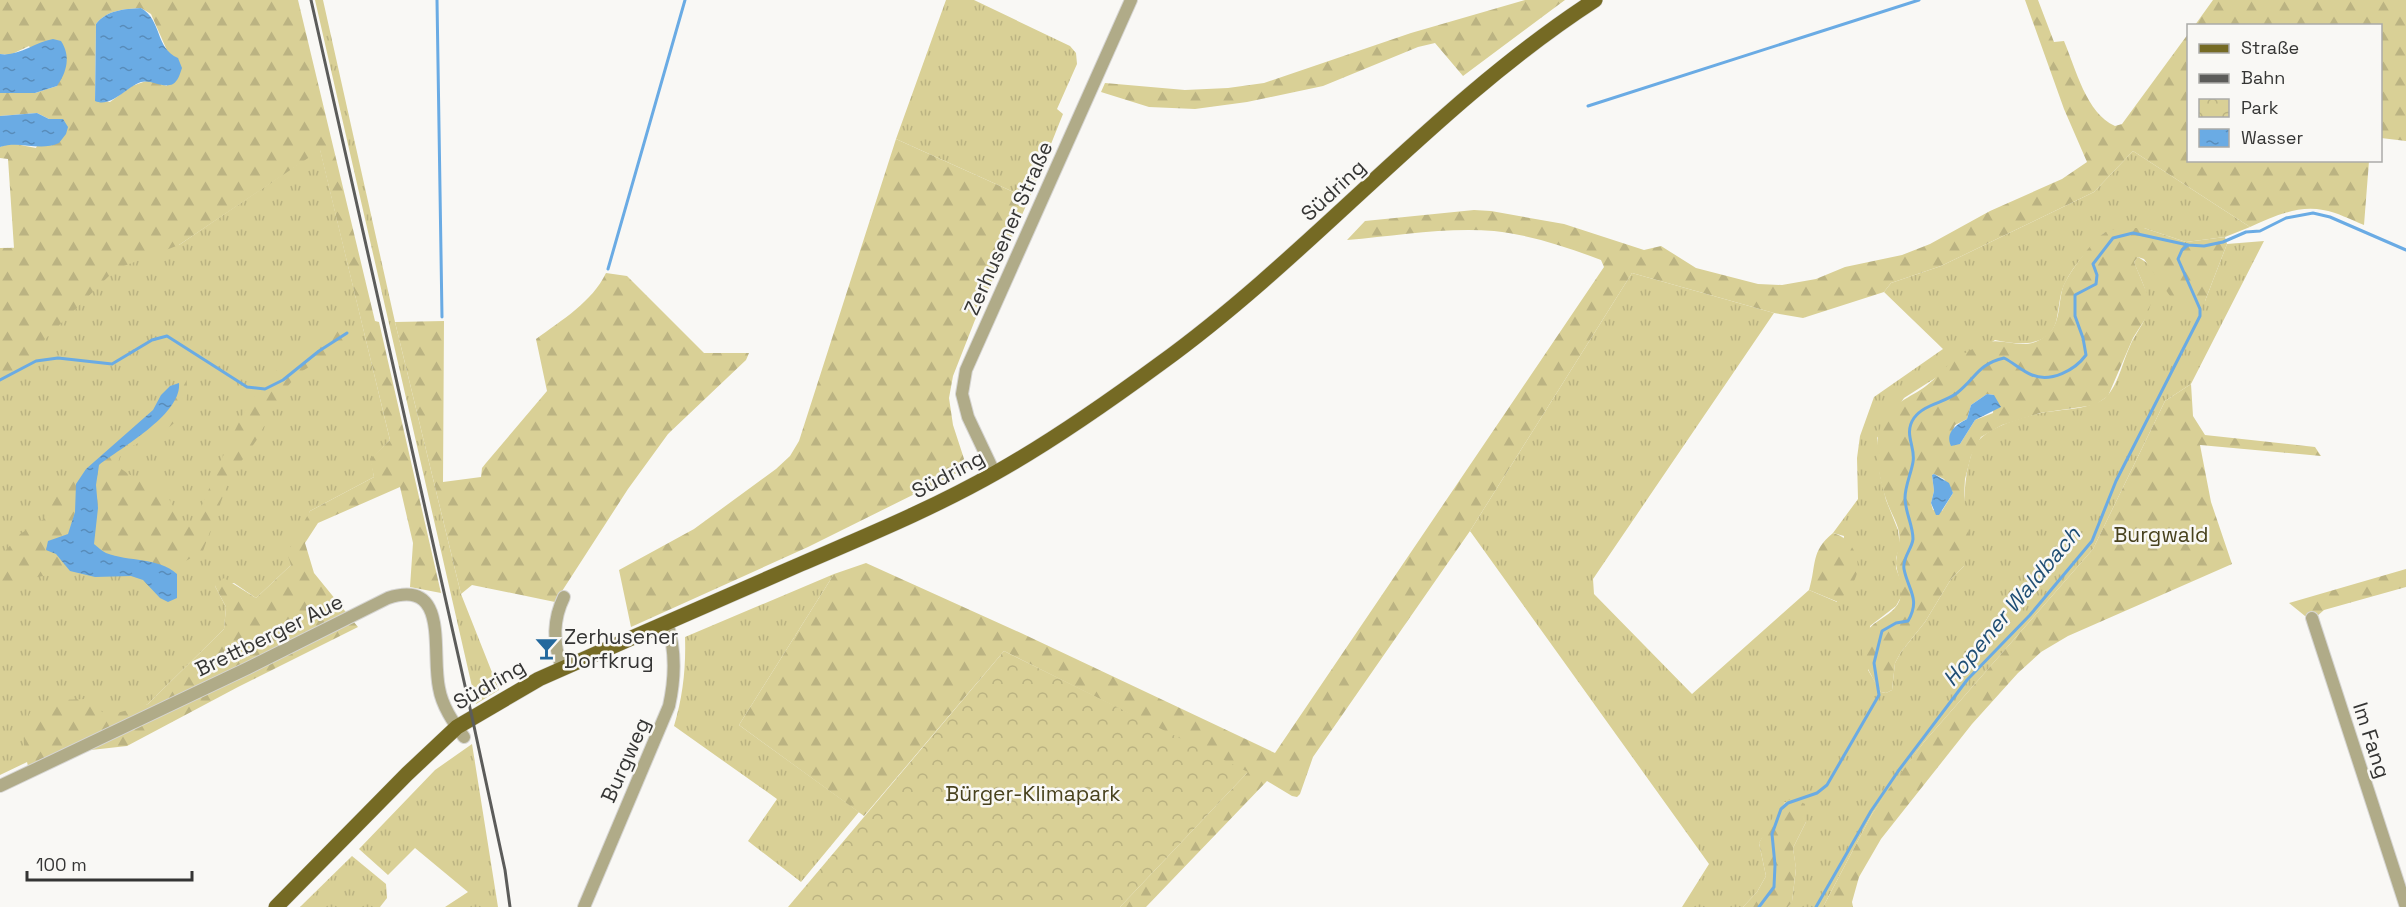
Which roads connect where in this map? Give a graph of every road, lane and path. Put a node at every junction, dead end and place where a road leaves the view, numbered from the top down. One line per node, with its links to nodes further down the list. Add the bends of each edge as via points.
1 (1131, 0): 3 (street, Zerhusener Straße, via 966,370 963,394 968,417)
2 (1595, 0): 3 (main road, Südring, via 1482,83 1225,315 1096,410)
3 (995, 474): 6 (main road, Südring, via 915,515)
4 (564, 597): 7 (street, via 554,638)
5 (2312, 618): 12 (street, Im Fang)
6 (668, 623): 7 (main road, Südring); 11 (street, Burgweg, via 674,667 669,706)
7 (562, 668): 8 (main road, Südring, via 498,701)
8 (460, 732): 9 (street, Brettberger Aue, via 439,690 430,607 417,595 403,593); 10 (main road, Südring, via 407,774)
9 (0, 786)
10 (276, 907)
11 (584, 907)
12 (2406, 907)

